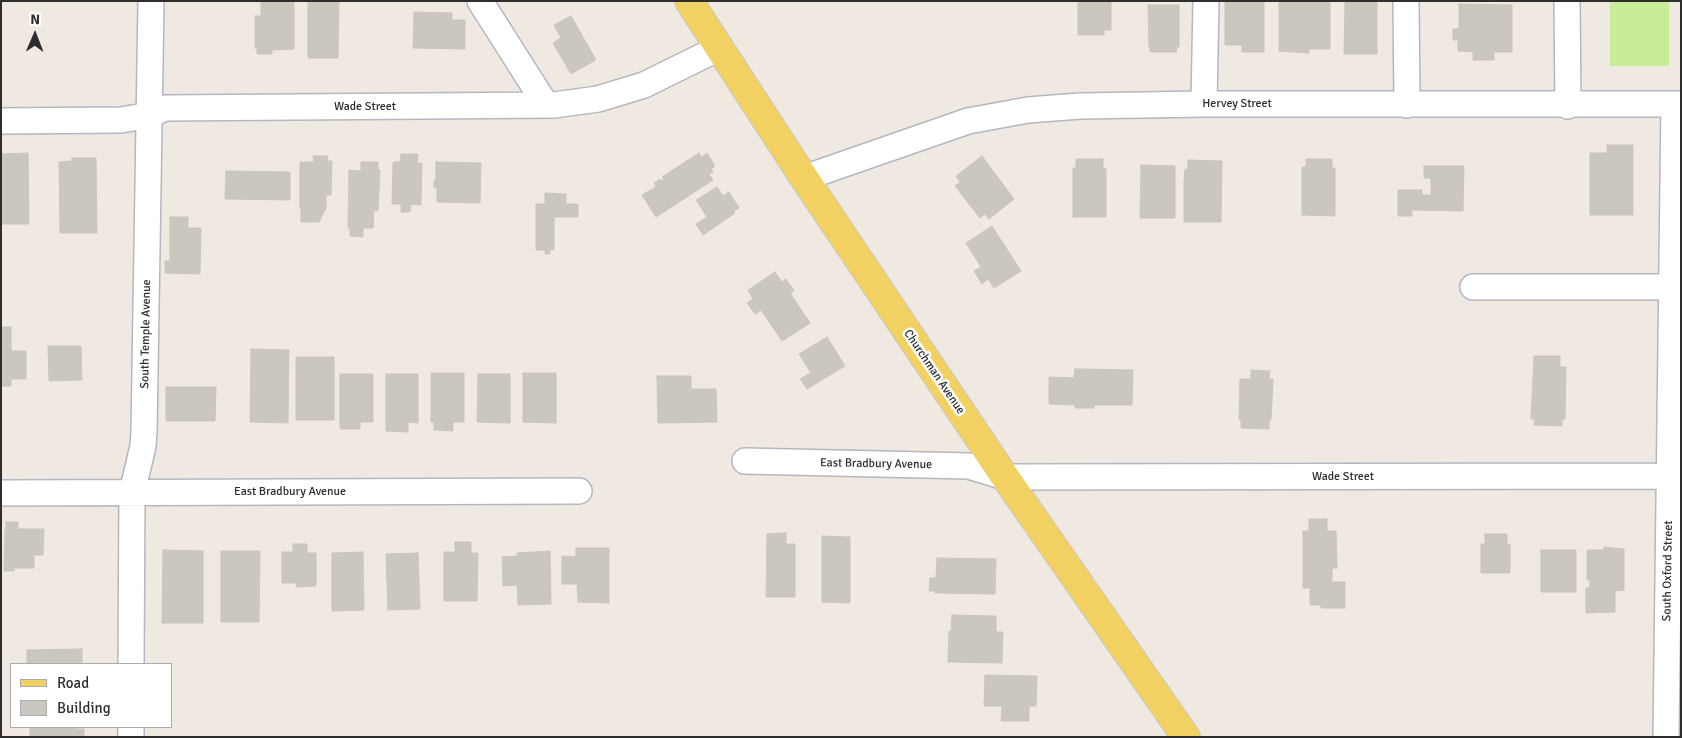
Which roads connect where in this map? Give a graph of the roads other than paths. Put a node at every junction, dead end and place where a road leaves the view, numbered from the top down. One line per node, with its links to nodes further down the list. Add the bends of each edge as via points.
1 (150, 1): 13 (street, South Temple Avenue)
2 (480, 1): 10 (street)
3 (689, 1): 7 (main road, Churchman Avenue)
4 (1206, 1): 8 (street)
5 (1406, 1): 11 (street)
6 (1567, 1): 12 (street)
7 (719, 48): 10 (street, Wade Street, via 644,85 598,99); 15 (main road, Churchman Avenue)
8 (1204, 104): 11 (street, Hervey Street); 15 (street, Hervey Street, via 1080,106 988,116)
9 (1677, 104): 12 (street, Hervey Street); 17 (street, South Oxford Street)
10 (546, 105): 13 (street, Wade Street, via 165,108)
11 (1407, 105): 12 (street, Hervey Street)
12 (1568, 106)
13 (150, 115): 14 (street, Wade Street, via 121,120); 23 (street, South Temple Avenue, via 144,446)
14 (1, 121)
15 (804, 178): 20 (main road, Churchman Avenue)
16 (1473, 287): 17 (street)
17 (1676, 287): 19 (street, South Oxford Street)
18 (745, 461): 20 (street, East Bradbury Avenue, via 969,466)
19 (1675, 476): 20 (street, Wade Street); 26 (street, South Oxford Street)
20 (1005, 477): 25 (main road, Churchman Avenue)
21 (579, 491): 23 (street, East Bradbury Avenue)
22 (1, 493): 23 (street, East Bradbury Avenue)
23 (132, 493): 24 (street, South Temple Avenue)
24 (131, 663)
25 (1186, 737)
26 (1666, 737)

